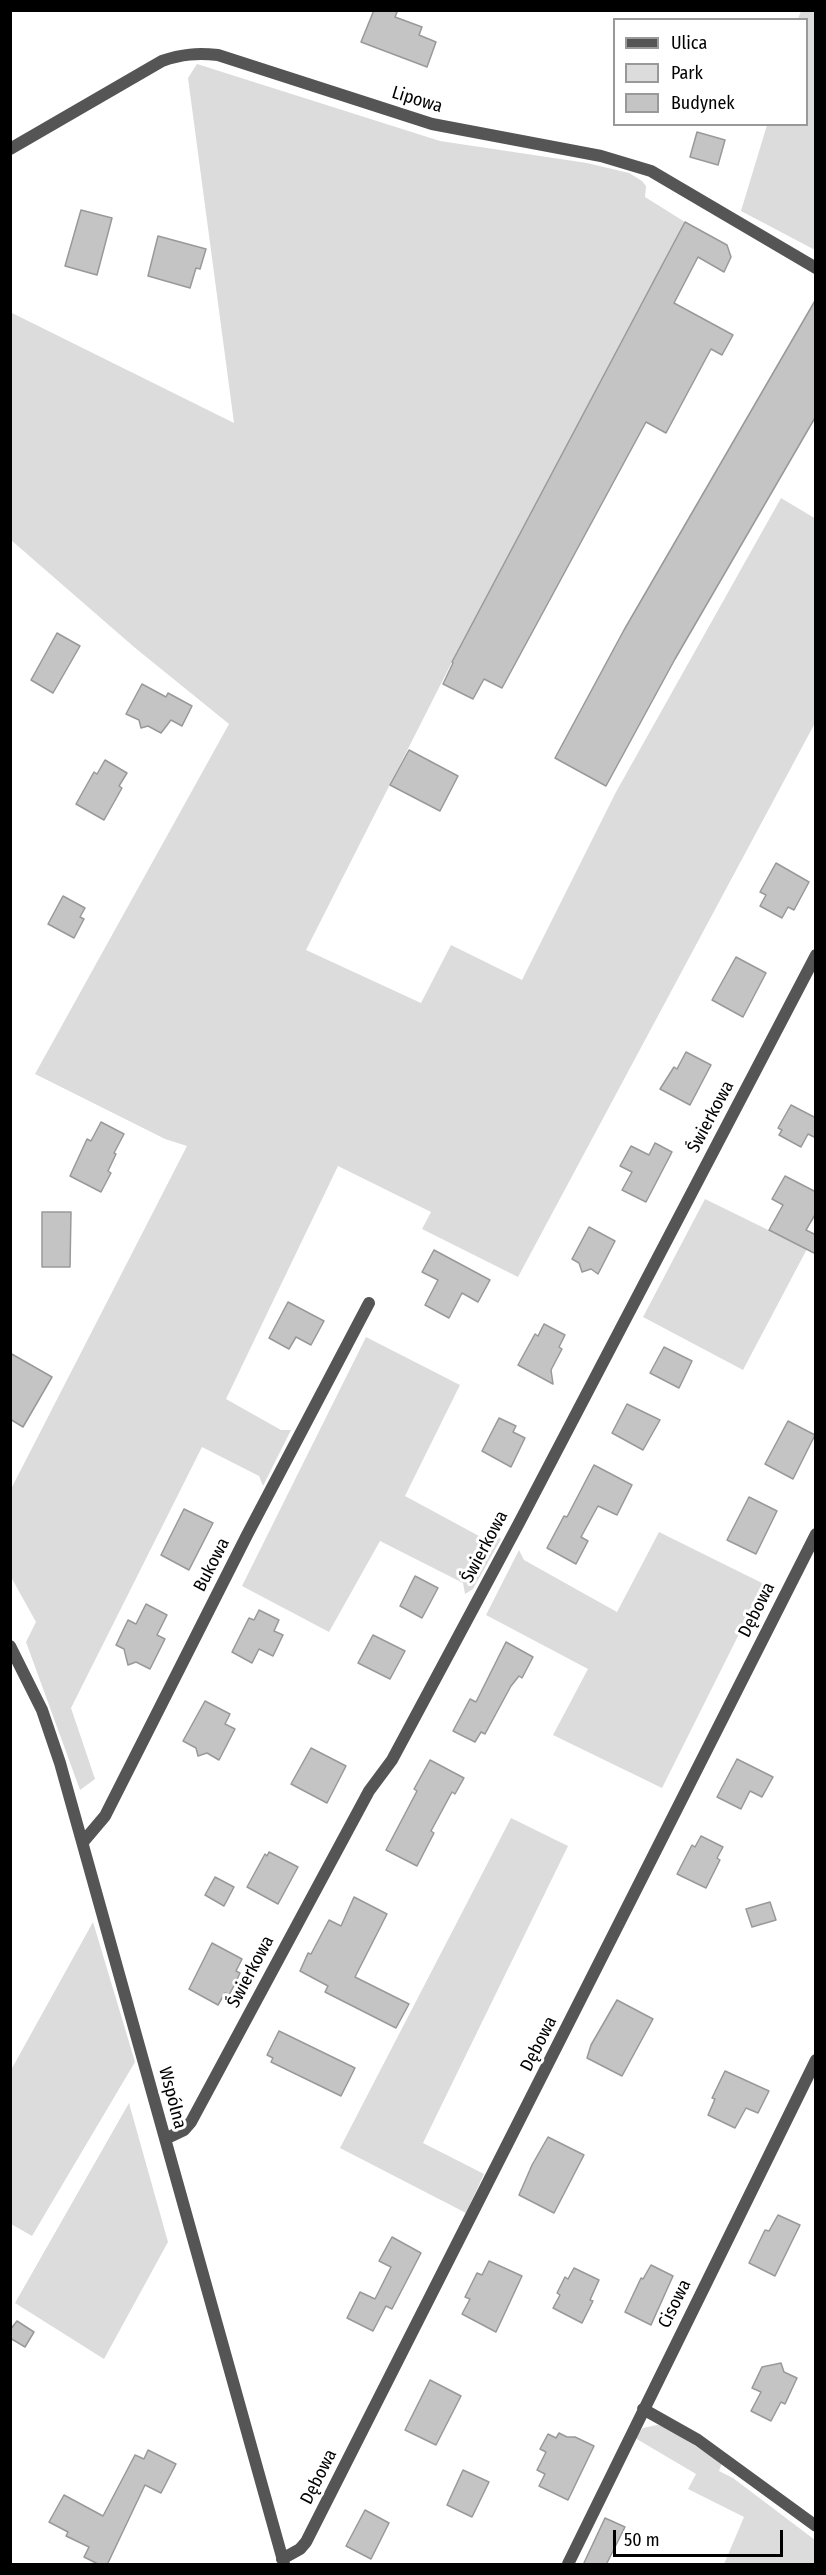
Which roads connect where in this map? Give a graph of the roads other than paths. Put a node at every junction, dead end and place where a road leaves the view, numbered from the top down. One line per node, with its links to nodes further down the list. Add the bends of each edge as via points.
1 (10, 149): 2 (street, Lipowa, via 162,61 180,54 218,55 432,124 601,156 651,171)
2 (816, 268)
3 (816, 956): 9 (street, Świerkowa, via 392,1760 369,1791 191,2122)
4 (369, 1303): 7 (street, Bukowa, via 105,1816)
5 (816, 1534): 12 (street, Dębowa, via 306,2542)
6 (10, 1646): 7 (street, Wspólna, via 42,1710)
7 (83, 1842): 9 (street, Wspólna)
8 (816, 2060): 10 (street, Cisowa)
9 (165, 2139): 12 (street, Wspólna)
10 (644, 2409): 11 (street, via 698,2440); 13 (street, Cisowa)
11 (816, 2526)
12 (283, 2562)
13 (568, 2565)

